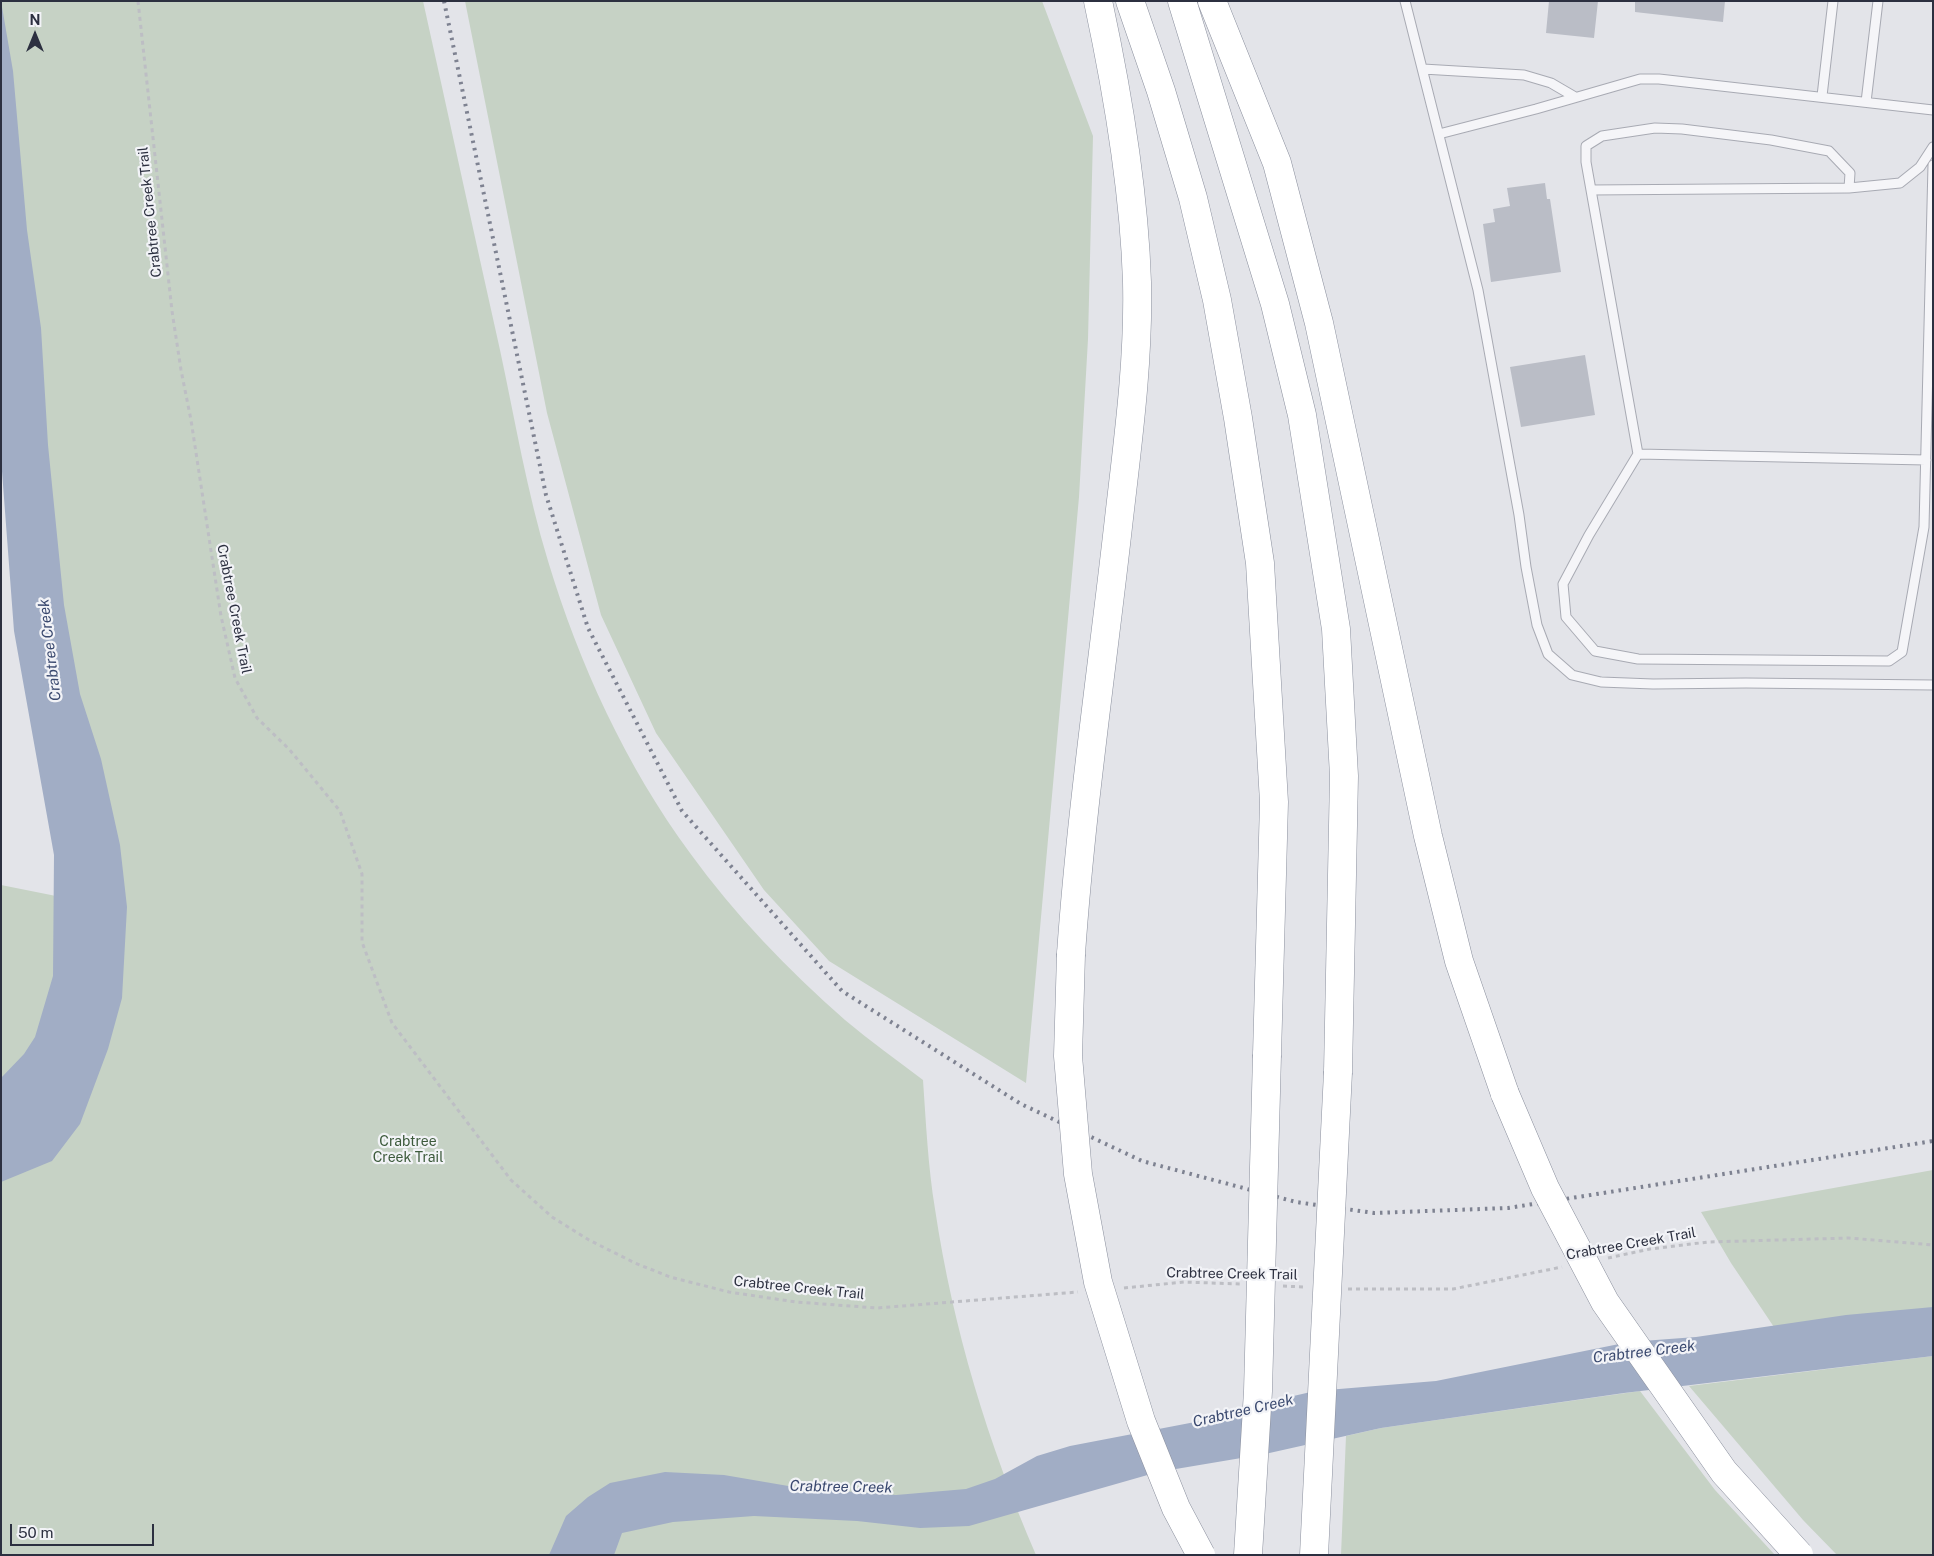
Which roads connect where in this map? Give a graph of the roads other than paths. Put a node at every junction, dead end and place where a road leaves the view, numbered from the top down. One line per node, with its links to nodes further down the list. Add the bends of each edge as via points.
1 (1098, 1): 21 (highway, bridge, via 1118,94 1129,177 1136,292 1133,396 1092,730 1071,954 1068,1056 1078,1174 1098,1282 1141,1421 1176,1508)
2 (1130, 1): 22 (highway, bridge, via 1193,198 1217,300 1260,563 1274,802 1258,1391)
3 (1182, 1): 23 (highway, bridge, via 1276,304 1302,415 1336,629 1344,776 1338,1072)
4 (1212, 1): 24 (highway, bridge, via 1277,163 1319,323 1428,836 1459,961 1505,1094 1545,1188 1605,1302 1724,1472)
5 (1405, 1): 8 (lane)
6 (1833, 1): 9 (lane)
7 (1878, 1): 11 (lane)
8 (1423, 69): 10 (lane, via 1524,75 1551,83); 13 (lane)
9 (1822, 96): 10 (lane, via 1640,79); 11 (lane)
10 (1575, 97): 13 (lane)
11 (1866, 102): 12 (lane)
12 (1933, 110)
13 (1439, 134): 20 (lane, via 1478,290 1537,625 1548,654 1572,675 1601,682)
14 (1933, 147): 16 (lane, via 1920,167 1900,184)
15 (1933, 165): 19 (lane)
16 (1849, 188): 17 (lane); 17 (lane, via 1850,173 1829,151 1770,140 1655,128 1602,136 1586,146)
17 (1591, 190): 18 (lane)
18 (1638, 454): 19 (lane); 19 (lane, via 1563,584 1566,617 1594,651 1638,659 1890,661 1902,652 1924,527)
19 (1926, 460)
20 (1933, 685)
21 (1201, 1555)
22 (1248, 1555)
23 (1314, 1555)
24 (1799, 1555)

